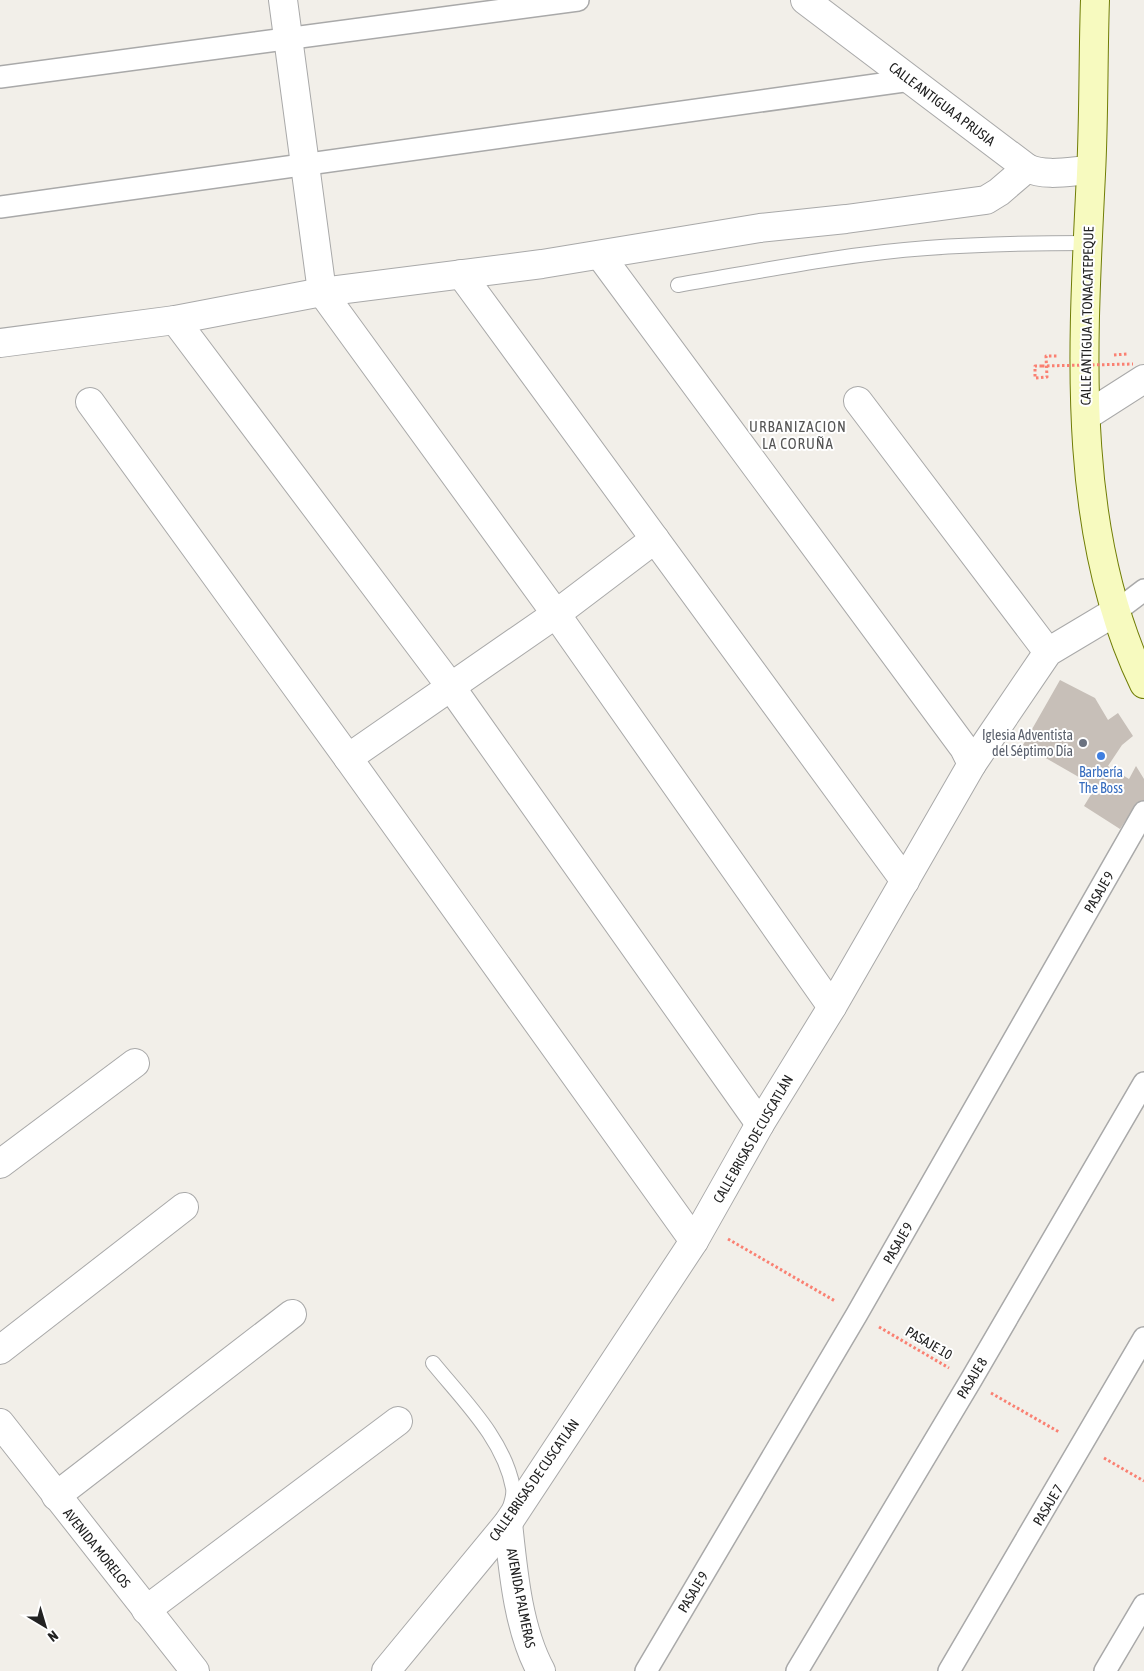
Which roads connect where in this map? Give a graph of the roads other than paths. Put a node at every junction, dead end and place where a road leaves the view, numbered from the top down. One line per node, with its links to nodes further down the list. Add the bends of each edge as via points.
1 (283, 0): 5 (street)
2 (578, 0): 5 (street)
3 (805, 0): 7 (street, CALLE ANTIGUA A PRUSIA)
4 (1095, 0): 10 (main road, CALLE ANTIGUA A TONACATEPEQUE)
5 (288, 38): 6 (street); 8 (street)
6 (0, 77)
7 (911, 80): 8 (street); 9 (street, CALLE ANTIGUA A PRUSIA)
8 (306, 165): 11 (street); 16 (street)
9 (1027, 168): 10 (street, CALLE ANTIGUA A PRUSIA, via 1036,172); 13 (street, via 986,200 760,228)
10 (1091, 170): 12 (main road, CALLE ANTIGUA A TONACATEPEQUE)
11 (0, 207)
12 (1088, 244): 15 (lane, via 1020,243 926,248 819,261); 22 (main road, CALLE ANTIGUA A TONACATEPEQUE, via 1084,356)
13 (600, 255): 14 (street); 31 (street, via 964,748)
14 (461, 274): 16 (street); 23 (street)
15 (678, 285)
16 (322, 292): 17 (street); 25 (street)
17 (175, 320): 18 (street); 29 (street)
18 (0, 343)
19 (1138, 372): 22 (street)
20 (90, 402): 30 (street)
21 (858, 402): 27 (street)
22 (1086, 416): 26 (main road, CALLE ANTIGUA A TONACATEPEQUE, via 1096,525)
23 (655, 539): 25 (street); 33 (street)
24 (1144, 590): 26 (street)
25 (556, 614): 29 (street); 34 (street)
26 (1127, 631): 27 (street, CALLE BRISAS DE CUSCATLÁN); 28 (main road, CALLE ANTIGUA A TONACATEPEQUE)
27 (1048, 652): 31 (street, CALLE BRISAS DE CUSCATLÁN)
28 (1144, 684)
29 (451, 687): 30 (street); 37 (street)
30 (348, 758): 40 (street)
31 (972, 764): 33 (street, CALLE BRISAS DE CUSCATLÁN)
32 (1144, 812): 54 (street, PASAJE 9, via 858,1314)
33 (905, 881): 34 (street, CALLE BRISAS DE CUSCATLÁN)
34 (832, 1007): 37 (street, CALLE BRISAS DE CUSCATLÁN)
35 (135, 1063): 38 (street)
36 (1144, 1083): 55 (street, PASAJE 8)
37 (760, 1124): 40 (street, CALLE BRISAS DE CUSCATLÁN)
38 (0, 1164)
39 (184, 1207): 43 (street)
40 (699, 1233): 48 (street, CALLE BRISAS DE CUSCATLÁN)
41 (292, 1314): 47 (street)
42 (1144, 1338): 56 (street, PASAJE 7)
43 (0, 1350)
44 (433, 1363): 48 (lane, via 490,1434 503,1460 514,1490)
45 (398, 1421): 50 (street)
46 (0, 1424): 47 (street, AVENIDA MORELOS)
47 (56, 1496): 50 (street, AVENIDA MORELOS)
48 (508, 1523): 52 (street, CALLE BRISAS DE CUSCATLÁN); 53 (street, AVENIDA PALMERAS, via 516,1585 532,1656)
49 (1144, 1604): 57 (street)
50 (146, 1610): 51 (street, AVENIDA MORELOS)
51 (195, 1671)
52 (386, 1671)
53 (541, 1671)
54 (646, 1671)
55 (797, 1671)
56 (949, 1671)
57 (1105, 1671)

